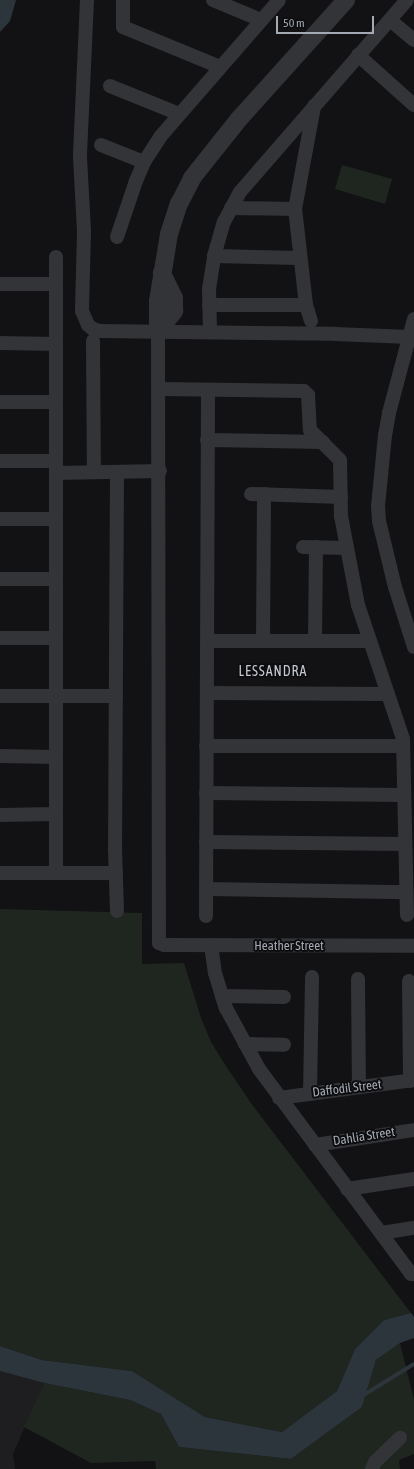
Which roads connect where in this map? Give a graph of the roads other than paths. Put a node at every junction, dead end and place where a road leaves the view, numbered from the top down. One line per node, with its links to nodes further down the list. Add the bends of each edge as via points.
1 (87, 0): 31 (street, via 80,157 84,232 82,311 84,319 93,329 100,331)
2 (123, 0): 11 (street, via 123,27)
3 (213, 0): 7 (street)
4 (279, 0): 7 (street)
5 (346, 0): 31 (street, via 235,125 192,178 179,204 169,234 158,301)
6 (407, 0): 8 (street)
7 (261, 20): 11 (street)
8 (390, 20): 9 (street); 10 (street)
9 (414, 40)
10 (358, 55): 13 (street); 14 (street)
11 (220, 67): 15 (street)
12 (110, 86): 15 (street)
13 (414, 105)
14 (314, 106): 18 (street, via 240,192); 19 (street)
15 (179, 114): 17 (street, via 160,136)
16 (102, 145): 17 (street)
17 (144, 162): 20 (street, via 126,206)
18 (231, 208): 19 (street); 21 (street)
19 (294, 209): 23 (street)
20 (117, 237)
21 (214, 256): 23 (street); 26 (street)
22 (56, 257): 25 (street)
23 (300, 258): 27 (street)
24 (0, 284): 25 (street)
25 (56, 284): 35 (street)
26 (209, 305): 27 (street); 30 (street)
27 (306, 305): 29 (street)
28 (414, 319): 32 (street)
29 (311, 321)
30 (210, 329)
31 (158, 331): 32 (street); 36 (street)
32 (410, 337): 59 (street, via 388,413 378,521)
33 (93, 341): 45 (street)
34 (0, 343): 35 (street)
35 (56, 344): 39 (street)
36 (159, 389): 37 (street); 44 (street)
37 (208, 390): 40 (street); 41 (street, via 304,391 308,395 310,430)
38 (0, 402): 39 (street)
39 (56, 402): 43 (street)
40 (207, 440): 41 (street); 55 (street)
41 (323, 442): 47 (street, via 340,460)
42 (0, 461): 43 (street)
43 (56, 467): 45 (street); 49 (street)
44 (160, 471): 46 (street); 83 (street, Heather Street, via 157,938 164,946)
45 (94, 472): 46 (street)
46 (117, 472): 64 (street)
47 (341, 497): 50 (street, via 341,516); 56 (street, via 258,494)
48 (0, 519): 49 (street)
49 (56, 519): 52 (street)
50 (347, 548): 57 (street, via 309,547); 58 (street, via 358,605)
51 (0, 579): 52 (street)
52 (56, 579): 54 (street)
53 (0, 638): 54 (street)
54 (56, 638): 63 (street)
55 (207, 641): 56 (street); 60 (street)
56 (263, 641): 57 (street)
57 (314, 641): 58 (street)
58 (370, 641): 61 (street)
59 (414, 647)
60 (207, 693): 61 (street); 65 (street)
61 (388, 694): 66 (street)
62 (0, 696): 63 (street)
63 (56, 696): 64 (street); 68 (street)
64 (116, 696): 77 (street)
65 (206, 746): 66 (street); 69 (street)
66 (403, 746): 70 (street)
67 (0, 756): 68 (street)
68 (56, 757): 71 (street)
69 (206, 793): 70 (street); 73 (street)
70 (404, 795): 74 (street)
71 (56, 814): 72 (street); 76 (street)
72 (0, 815)
73 (206, 842): 74 (street); 78 (street)
74 (405, 844): 79 (street)
75 (0, 873): 76 (street)
76 (56, 873): 77 (street)
77 (116, 873): 80 (street)
78 (206, 889): 79 (street); 82 (street)
79 (406, 892): 81 (street)
80 (117, 911)
81 (407, 915)
82 (206, 916)
83 (210, 946): 84 (street, Heather Street); 88 (street)
84 (414, 946)
85 (312, 977): 94 (street)
86 (358, 979): 93 (street)
87 (409, 981): 92 (street)
88 (222, 996): 89 (street); 90 (street)
89 (284, 997)
90 (245, 1044): 91 (street); 95 (street)
91 (284, 1044)
92 (412, 1081): 93 (street, Daffodil Street)
93 (359, 1087): 94 (street, Daffodil Street)
94 (310, 1094): 95 (street, Daffodil Street)
95 (279, 1098): 97 (street)
96 (414, 1130): 97 (street, Dahlia Street)
97 (315, 1145): 99 (street)
98 (414, 1179): 99 (street)
99 (347, 1189): 101 (street)
100 (414, 1228): 101 (street)
101 (381, 1233): 102 (street, via 410,1274)
102 (414, 1274)
103 (400, 1438): 104 (street, via 375,1462)
104 (372, 1469)

